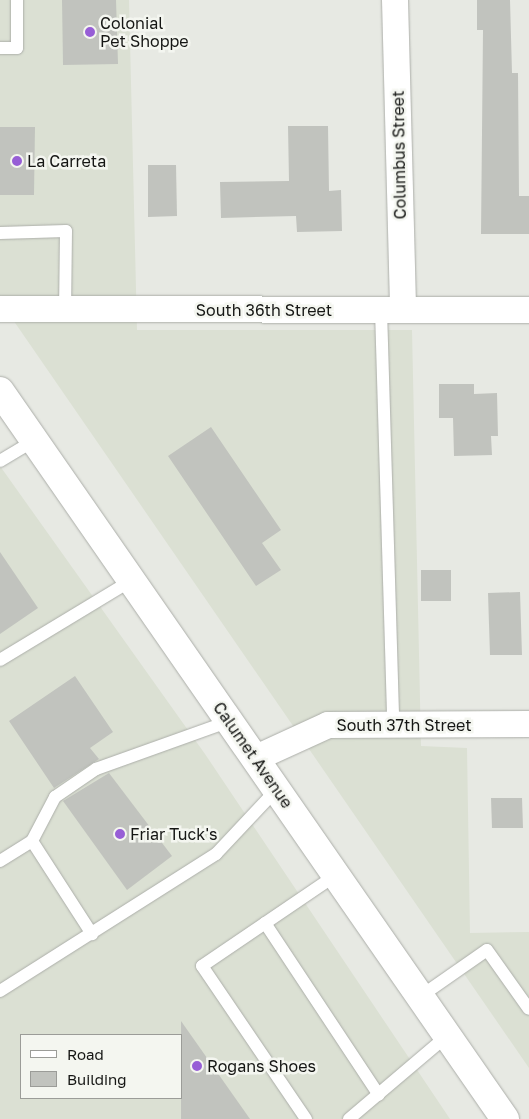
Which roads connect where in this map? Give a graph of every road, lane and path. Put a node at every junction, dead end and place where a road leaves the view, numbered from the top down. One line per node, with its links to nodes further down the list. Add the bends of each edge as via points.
1 (17, 0): 3 (lane, via 17,48)
2 (395, 0): 7 (street, Columbus Street)
3 (0, 48)
4 (0, 233): 6 (lane, via 66,231)
5 (0, 309): 6 (street, South 36th Street)
6 (65, 309): 7 (street, South 36th Street)
7 (392, 310): 8 (street, South 36th Street); 16 (lane)
8 (529, 310)
9 (0, 391): 10 (main road, Calumet Avenue)
10 (35, 440): 11 (lane); 12 (main road, Calumet Avenue)
11 (0, 461)
12 (132, 580): 13 (lane); 14 (main road, Calumet Avenue)
13 (0, 660)
14 (230, 721): 17 (main road, Calumet Avenue); 19 (lane, via 96,769 55,798)
15 (529, 724): 16 (street, South 37th Street)
16 (393, 725): 17 (street, South 37th Street, via 328,725)
17 (256, 758): 18 (main road, Calumet Avenue)
18 (277, 788): 21 (main road, Calumet Avenue); 23 (lane, via 216,854)
19 (32, 841): 20 (lane); 23 (lane)
20 (0, 861)
21 (336, 875): 22 (lane); 25 (main road, Calumet Avenue)
22 (265, 923): 28 (lane); 29 (lane, via 202,966)
23 (92, 934): 24 (lane)
24 (0, 991)
25 (421, 996): 26 (lane, via 487,950); 27 (main road, Calumet Avenue)
26 (529, 1009)
27 (448, 1035): 28 (lane); 31 (main road, Calumet Avenue)
28 (379, 1095): 30 (lane)
29 (306, 1119)
30 (350, 1119)
31 (505, 1119)

